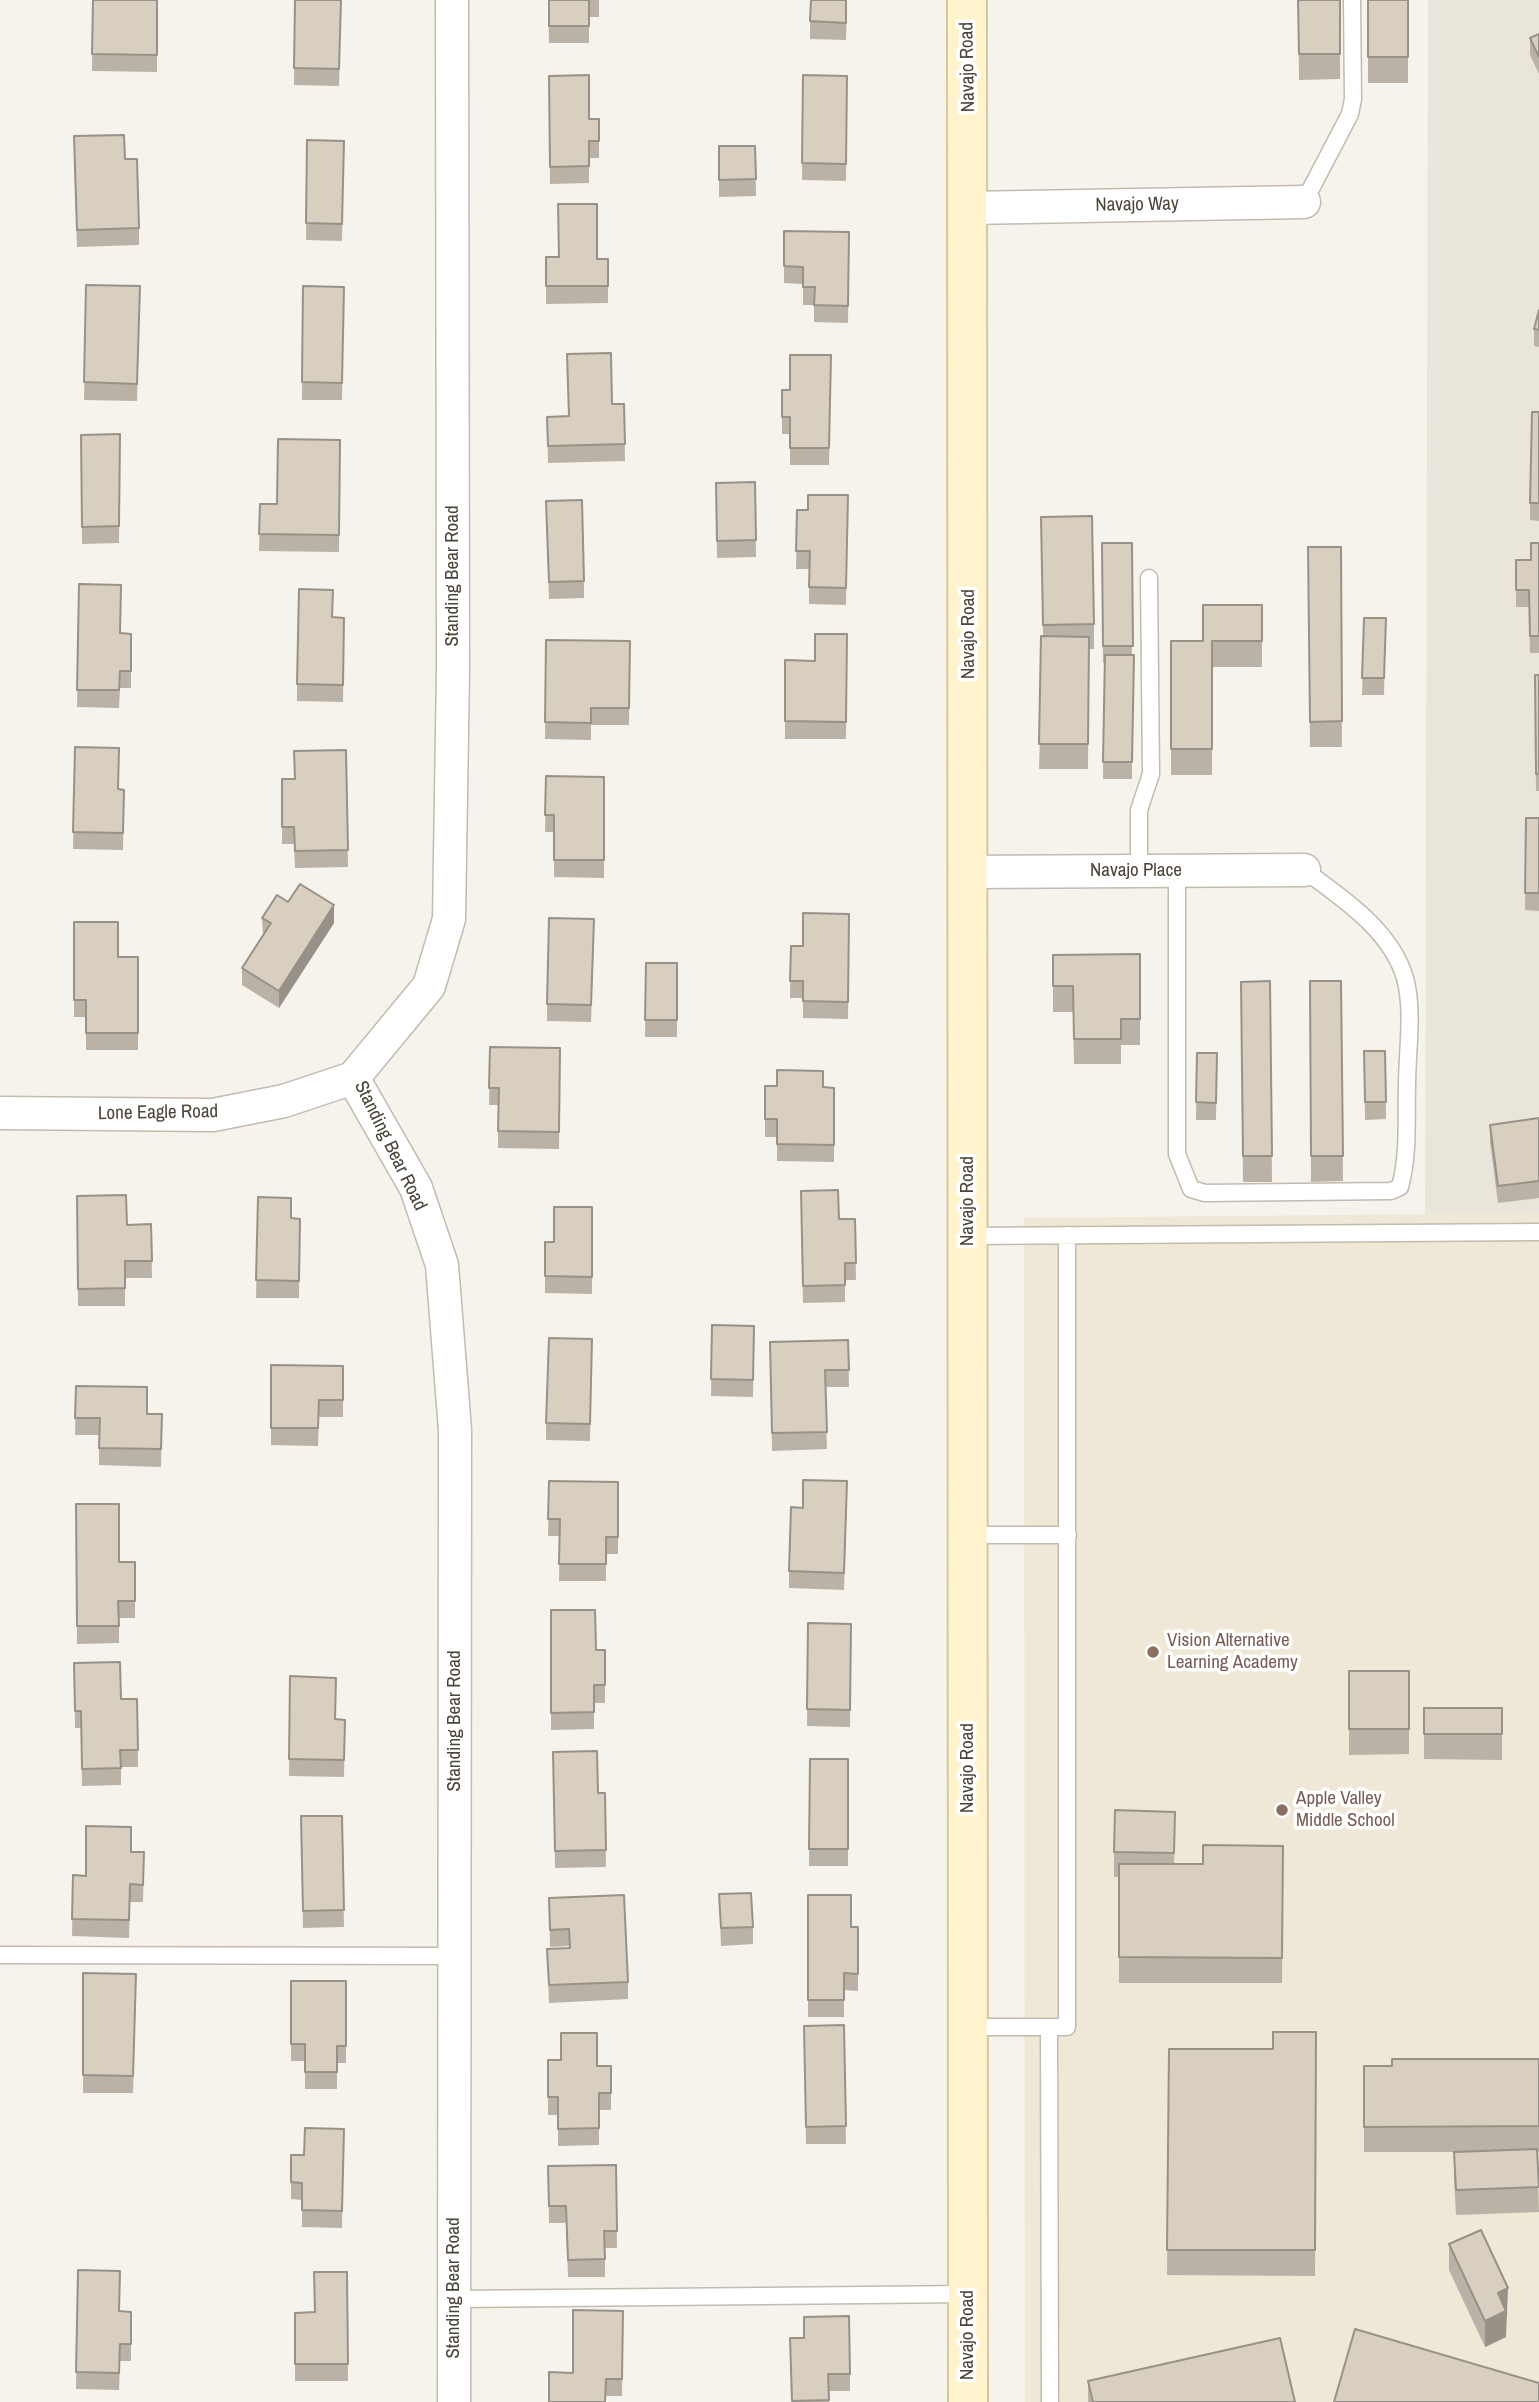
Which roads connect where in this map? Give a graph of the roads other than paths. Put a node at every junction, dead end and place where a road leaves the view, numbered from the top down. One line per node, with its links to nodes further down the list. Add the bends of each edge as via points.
1 (452, 0): 11 (street, Standing Bear Road, via 449,919 429,986)
2 (967, 0): 5 (main road, Navajo Road)
3 (1352, 0): 4 (lane, via 1350,114)
4 (1304, 202): 5 (street, Navajo Way)
5 (969, 208): 10 (main road, Navajo Road)
6 (1149, 578): 8 (lane, via 1151,774 1139,810)
7 (1304, 870): 9 (street, Navajo Place); 9 (lane, via 1355,907 1394,954 1405,978 1406,1159 1400,1187 1391,1191 1205,1193 1191,1189 1177,1154)
8 (1139, 871): 9 (street, Navajo Place); 10 (street, Navajo Place)
9 (1177, 871)
10 (968, 872): 15 (main road, Navajo Road)
11 (353, 1078): 12 (street, Lone Eagle Road, via 284,1101 213,1115); 19 (street, Standing Bear Road, via 416,1188 442,1265 455,1430)
12 (0, 1113)
13 (1539, 1232): 14 (lane)
14 (1067, 1235): 15 (lane); 17 (lane)
15 (968, 1236): 16 (main road, Navajo Road)
16 (968, 1535): 17 (lane); 20 (main road, Navajo Road)
17 (1068, 1535): 21 (lane, via 1067,2027)
18 (0, 1955): 19 (lane)
19 (455, 1956): 23 (street, Standing Bear Road)
20 (968, 2027): 21 (lane); 22 (main road, Navajo Road)
21 (1049, 2027): 26 (lane)
22 (968, 2294): 23 (lane); 25 (main road, Navajo Road)
23 (454, 2299): 24 (street, Standing Bear Road)
24 (454, 2402)
25 (968, 2402)
26 (1050, 2402)

